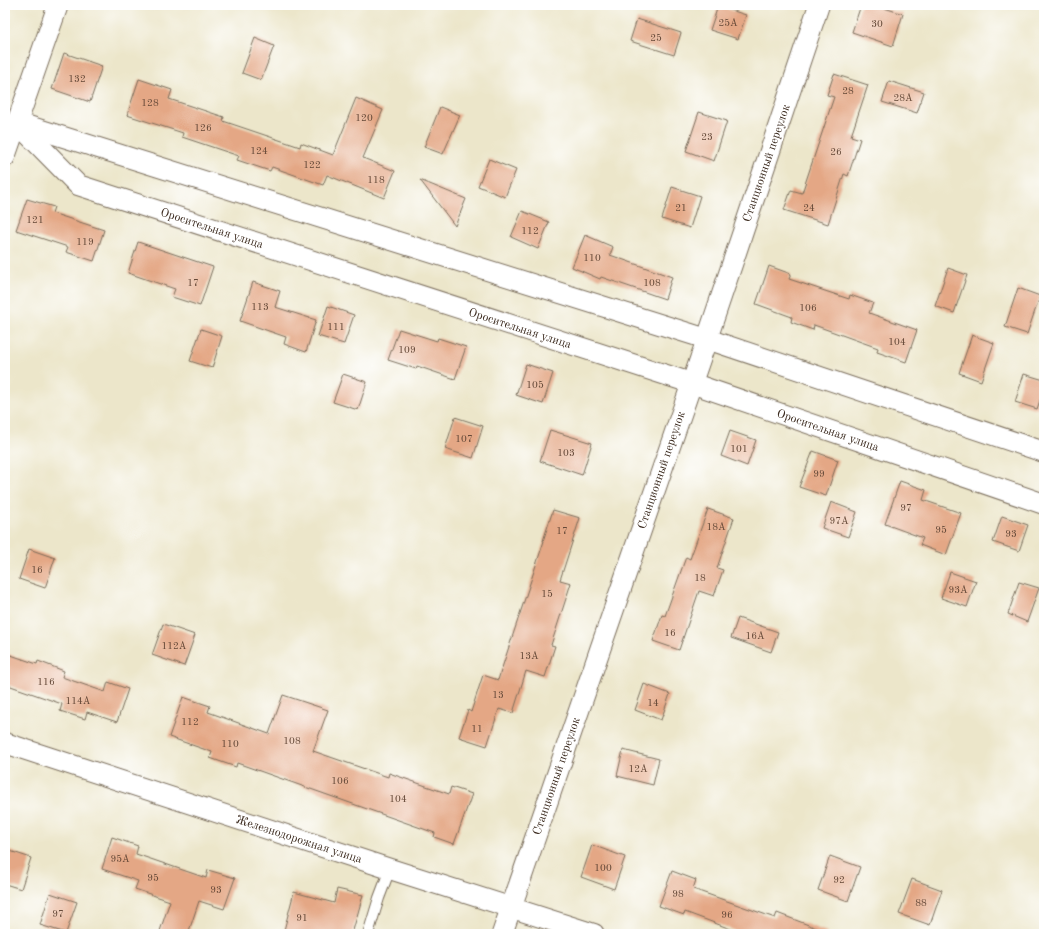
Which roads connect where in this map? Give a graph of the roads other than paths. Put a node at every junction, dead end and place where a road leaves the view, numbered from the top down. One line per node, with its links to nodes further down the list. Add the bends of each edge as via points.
1 (58, 5): 3 (street)
2 (819, 5): 5 (street, Станционный переулок)
3 (11, 121): 4 (street); 5 (street); 6 (street, Оросительная улица, via 78,184)
4 (5, 157)
5 (707, 339): 6 (street, Станционный переулок); 7 (street)
6 (691, 383): 8 (street, Оросительная улица); 11 (street, Станционный переулок)
7 (1044, 452)
8 (1044, 504)
9 (5, 743): 10 (street, Железнодорожная улица)
10 (390, 869): 11 (street, Железнодорожная улица); 12 (lane)
11 (511, 907): 13 (street, Станционный переулок); 14 (street, Железнодорожная улица)
12 (368, 934)
13 (502, 934)
14 (594, 934)

